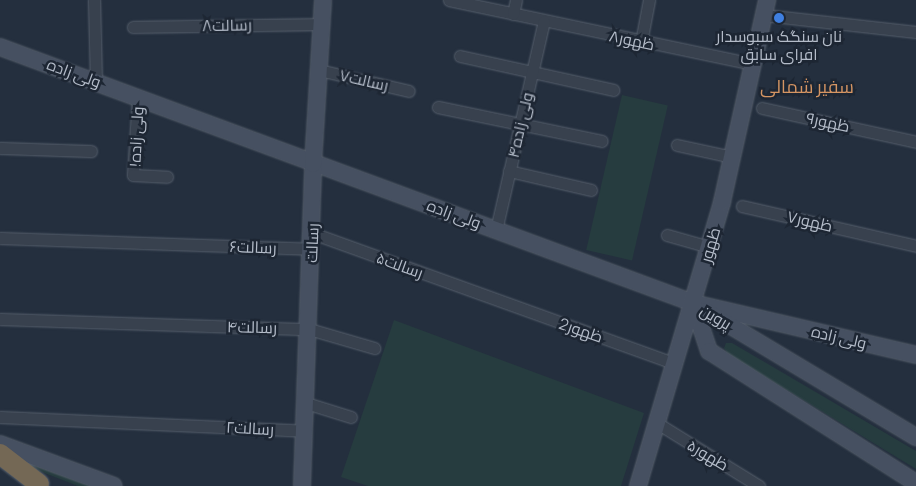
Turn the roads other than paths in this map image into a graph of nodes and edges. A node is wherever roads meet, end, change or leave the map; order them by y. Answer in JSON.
{"nodes":[{"id":1,"x":94,"y":0,"type":"edge"},
{"id":2,"x":323,"y":0,"type":"edge"},
{"id":3,"x":449,"y":0,"type":"edge"},
{"id":4,"x":516,"y":0,"type":"edge"},
{"id":5,"x":649,"y":0,"type":"edge"},
{"id":6,"x":765,"y":7,"type":"edge"},
{"id":7,"x":513,"y":14,"type":"junction"},
{"id":8,"x":544,"y":21,"type":"junction"},
{"id":9,"x":322,"y":24,"type":"junction"},
{"id":10,"x":133,"y":27,"type":"dead end"},
{"id":11,"x":916,"y":32,"type":"edge"},
{"id":12,"x":641,"y":42,"type":"junction"},
{"id":13,"x":0,"y":47,"type":"edge"},
{"id":14,"x":460,"y":56,"type":"dead end"},
{"id":15,"x":752,"y":64,"type":"junction"},
{"id":16,"x":319,"y":70,"type":"junction"},
{"id":17,"x":532,"y":71,"type":"junction"},
{"id":18,"x":96,"y":81,"type":"junction"},
{"id":19,"x":612,"y":90,"type":"dead end"},
{"id":20,"x":409,"y":91,"type":"dead end"},
{"id":21,"x":138,"y":97,"type":"junction"},
{"id":22,"x":438,"y":107,"type":"dead end"},
{"id":23,"x":762,"y":108,"type":"dead end"},
{"id":24,"x":520,"y":124,"type":"junction"},
{"id":25,"x":602,"y":141,"type":"dead end"},
{"id":26,"x":916,"y":142,"type":"edge"},
{"id":27,"x":677,"y":145,"type":"dead end"},
{"id":28,"x":0,"y":148,"type":"edge"},
{"id":29,"x":91,"y":151,"type":"dead end"},
{"id":30,"x":732,"y":157,"type":"junction"},
{"id":31,"x":313,"y":164,"type":"junction"},
{"id":32,"x":509,"y":171,"type":"junction"},
{"id":33,"x":167,"y":177,"type":"dead end"},
{"id":34,"x":591,"y":190,"type":"dead end"},
{"id":35,"x":742,"y":206,"type":"dead end"},
{"id":36,"x":496,"y":230,"type":"junction"},
{"id":37,"x":667,"y":235,"type":"dead end"},
{"id":38,"x":0,"y":238,"type":"edge"},
{"id":39,"x":312,"y":241,"type":"junction"},
{"id":40,"x":916,"y":246,"type":"edge"},
{"id":41,"x":709,"y":247,"type":"junction"},
{"id":42,"x":488,"y":297,"type":"joint"},
{"id":43,"x":693,"y":303,"type":"junction"},
{"id":44,"x":0,"y":319,"type":"edge"},
{"id":45,"x":724,"y":322,"type":"junction"},
{"id":46,"x":309,"y":328,"type":"junction"},
{"id":47,"x":374,"y":348,"type":"dead end"},
{"id":48,"x":710,"y":351,"type":"junction"},
{"id":49,"x":916,"y":356,"type":"edge"},
{"id":50,"x":674,"y":362,"type":"junction"},
{"id":51,"x":306,"y":403,"type":"junction"},
{"id":52,"x":350,"y":417,"type":"dead end"},
{"id":53,"x":0,"y":418,"type":"edge"},
{"id":54,"x":657,"y":423,"type":"junction"},
{"id":55,"x":305,"y":431,"type":"junction"},
{"id":56,"x":916,"y":437,"type":"edge"},
{"id":57,"x":0,"y":444,"type":"edge"},
{"id":58,"x":0,"y":454,"type":"edge"},
{"id":59,"x":0,"y":468,"type":"edge"},
{"id":60,"x":916,"y":484,"type":"edge"},
{"id":61,"x":42,"y":485,"type":"edge"},
{"id":62,"x":114,"y":486,"type":"edge"},
{"id":63,"x":302,"y":486,"type":"edge"},
{"id":64,"x":638,"y":486,"type":"edge"},
{"id":65,"x":759,"y":486,"type":"edge"}],
"edges":[{"from":1,"to":18,"type":"street"},
{"from":2,"to":9,"type":"street","name":"رسالت"},
{"from":3,"to":7,"type":"street","name":"ظهور۸"},
{"from":4,"to":7,"type":"street"},
{"from":5,"to":12,"type":"street"},
{"from":6,"to":11,"type":"street"},
{"from":6,"to":15,"type":"street","name":"ظهور"},
{"from":7,"to":8,"type":"street","name":"ظهور۸"},
{"from":8,"to":12,"type":"street","name":"ظهور۸"},
{"from":8,"to":17,"type":"street","name":"ولی زاده۴"},
{"from":9,"to":10,"type":"street","name":"رسالت۸"},
{"from":9,"to":16,"type":"street","name":"رسالت"},
{"from":12,"to":15,"type":"street","name":"ظهور۸"},
{"from":13,"to":18,"type":"street","name":"ولی زاده"},
{"from":14,"to":17,"type":"street"},
{"from":15,"to":30,"type":"street","name":"ظهور"},
{"from":16,"to":20,"type":"street","name":"رسالت۷"},
{"from":16,"to":31,"type":"street","name":"رسالت"},
{"from":17,"to":19,"type":"street"},
{"from":17,"to":24,"type":"street","name":"ولی زاده۴"},
{"from":18,"to":21,"type":"street","name":"ولی زاده"},
{"from":21,"to":31,"type":"street","name":"ولی زاده"},
{"from":21,"to":33,"type":"street","name":"ولی زاده۱"},
{"from":22,"to":24,"type":"street"},
{"from":23,"to":26,"type":"street","name":"ظهور۹"},
{"from":24,"to":25,"type":"street"},
{"from":24,"to":32,"type":"street","name":"ولی زاده۴"},
{"from":27,"to":30,"type":"street"},
{"from":28,"to":29,"type":"street"},
{"from":30,"to":41,"type":"street","name":"ظهور"},
{"from":31,"to":36,"type":"street","name":"ولی زاده"},
{"from":31,"to":39,"type":"street","name":"رسالت"},
{"from":32,"to":34,"type":"street"},
{"from":32,"to":36,"type":"street","name":"ولی زاده۴"},
{"from":35,"to":40,"type":"street","name":"ظهور۷"},
{"from":36,"to":43,"type":"street","name":"ولی زاده"},
{"from":37,"to":41,"type":"street"},
{"from":38,"to":39,"type":"street","name":"رسالت۶"},
{"from":39,"to":42,"type":"street","name":"رسالت۵"},
{"from":39,"to":46,"type":"street","name":"رسالت"},
{"from":41,"to":43,"type":"street","name":"ظهور"},
{"from":42,"to":50,"type":"street","name":"2ظهور"},
{"from":43,"to":45,"type":"street","name":"پروین"},
{"from":43,"to":48,"type":"street","name":"پروین"},
{"from":43,"to":49,"type":"street","name":"ولی زاده"},
{"from":43,"to":50,"type":"street","name":"ظهور"},
{"from":44,"to":46,"type":"street","name":"رسالت۴"},
{"from":45,"to":48,"type":"street"},
{"from":45,"to":56,"type":"street","name":"پروین"},
{"from":46,"to":47,"type":"street","name":"رسالت۴"},
{"from":46,"to":51,"type":"street","name":"رسالت"},
{"from":48,"to":60,"type":"street","name":"پروین"},
{"from":50,"to":54,"type":"street","name":"ظهور"},
{"from":51,"to":52,"type":"street"},
{"from":51,"to":55,"type":"street","name":"رسالت"},
{"from":53,"to":55,"type":"street","name":"رسالت۲"},
{"from":54,"to":64,"type":"street","name":"ظهور"},
{"from":54,"to":65,"type":"street","name":"ظهور۵"},
{"from":55,"to":63,"type":"street","name":"رسالت"},
{"from":57,"to":62,"type":"street"},
{"from":58,"to":61,"type":"highway"},
{"from":59,"to":61,"type":"highway"}]}
